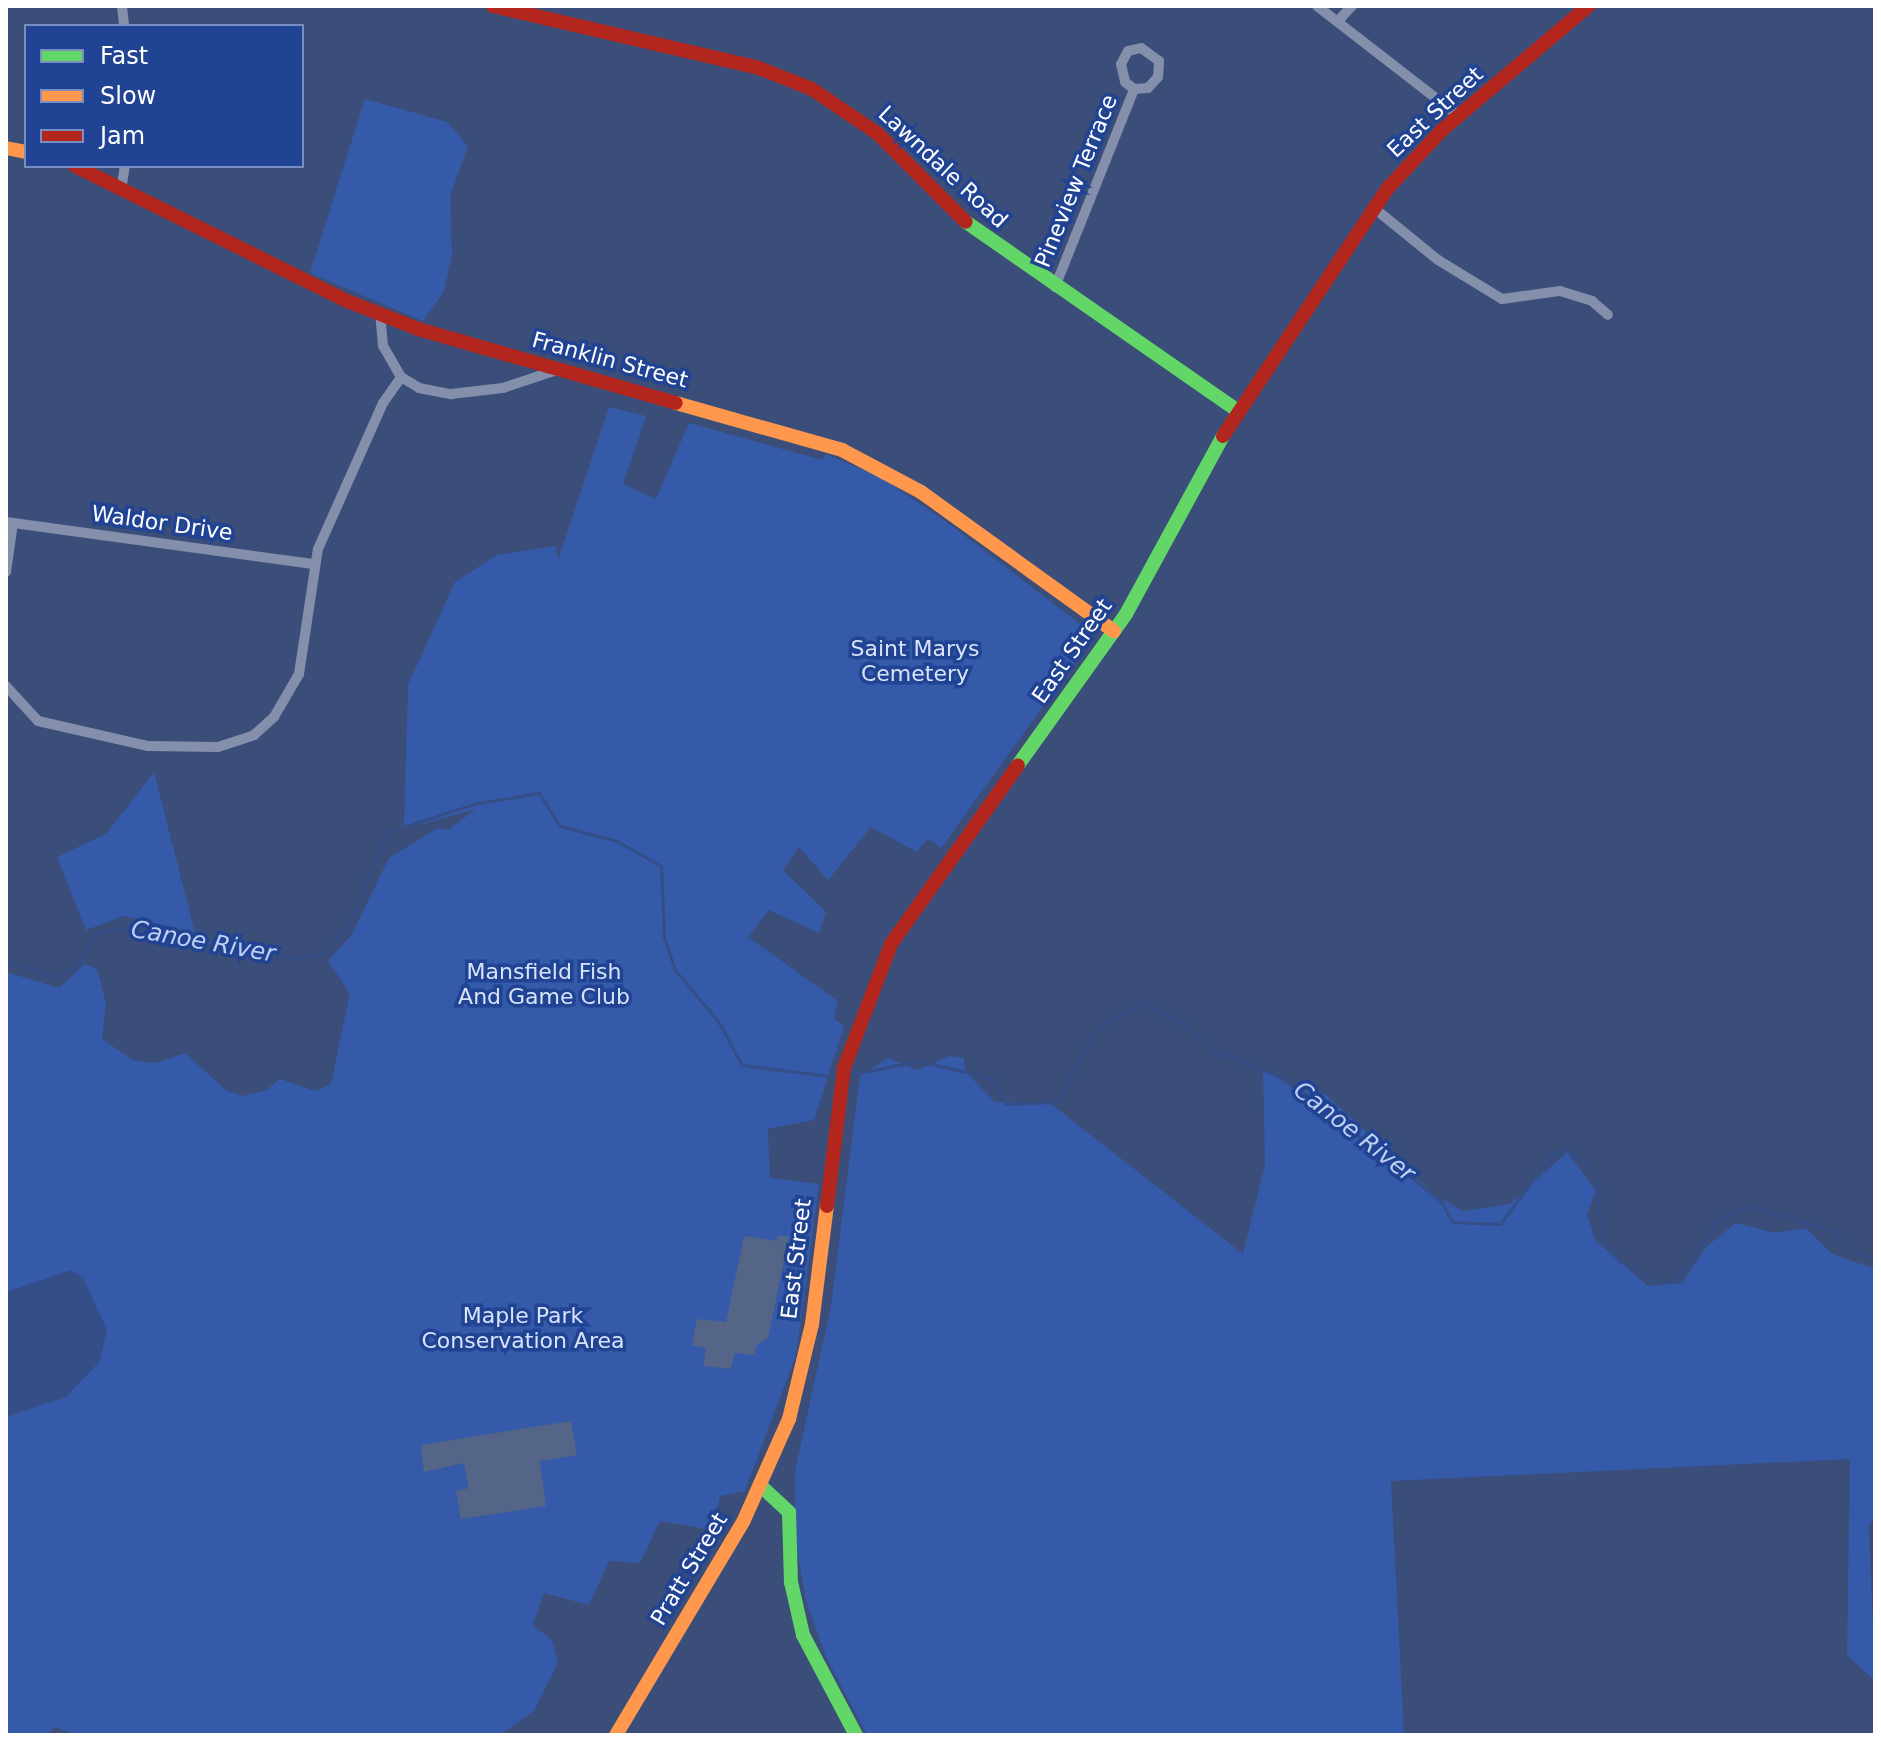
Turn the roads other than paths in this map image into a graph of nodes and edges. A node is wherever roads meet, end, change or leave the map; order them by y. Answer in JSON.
{"nodes":[{"id":1,"x":493,"y":6,"type":"edge"},
{"id":2,"x":1317,"y":6,"type":"edge"},
{"id":3,"x":1352,"y":6,"type":"edge"},
{"id":4,"x":1588,"y":6,"type":"edge"},
{"id":5,"x":1338,"y":21,"type":"junction"},
{"id":6,"x":1134,"y":89,"type":"junction"},
{"id":7,"x":1459,"y":116,"type":"junction"},
{"id":8,"x":80,"y":168,"type":"edge"},
{"id":9,"x":125,"y":168,"type":"edge"},
{"id":10,"x":122,"y":184,"type":"junction"},
{"id":11,"x":1374,"y":208,"type":"junction"},
{"id":12,"x":1055,"y":287,"type":"junction"},
{"id":13,"x":380,"y":314,"type":"junction"},
{"id":14,"x":1608,"y":315,"type":"dead end"},
{"id":15,"x":562,"y":369,"type":"junction"},
{"id":16,"x":401,"y":377,"type":"junction"},
{"id":17,"x":1237,"y":410,"type":"junction"},
{"id":18,"x":9,"y":523,"type":"edge"},
{"id":19,"x":313,"y":564,"type":"junction"},
{"id":20,"x":6,"y":572,"type":"edge"},
{"id":21,"x":1114,"y":631,"type":"junction"},
{"id":22,"x":6,"y":686,"type":"edge"},
{"id":23,"x":789,"y":1419,"type":"joint"},
{"id":24,"x":760,"y":1485,"type":"junction"},
{"id":25,"x":616,"y":1735,"type":"edge"},
{"id":26,"x":856,"y":1735,"type":"edge"}],
"edges":[{"from":1,"to":12,"type":"main road","name":"Lawndale Road"},
{"from":2,"to":5,"type":"street"},
{"from":3,"to":5,"type":"street"},
{"from":4,"to":7,"type":"main road","name":"East Street"},
{"from":5,"to":7,"type":"street"},
{"from":6,"to":6,"type":"street","name":"Pineview Terrace"},
{"from":6,"to":12,"type":"street","name":"Pineview Terrace"},
{"from":7,"to":11,"type":"main road","name":"East Street"},
{"from":8,"to":10,"type":"main road","name":"Franklin Street"},
{"from":9,"to":10,"type":"street"},
{"from":10,"to":13,"type":"main road","name":"Franklin Street"},
{"from":11,"to":14,"type":"street"},
{"from":11,"to":17,"type":"main road","name":"East Street"},
{"from":12,"to":17,"type":"main road","name":"Lawndale Road"},
{"from":13,"to":15,"type":"main road","name":"Franklin Street"},
{"from":13,"to":16,"type":"street"},
{"from":15,"to":16,"type":"street"},
{"from":15,"to":21,"type":"main road","name":"Franklin Street"},
{"from":16,"to":19,"type":"street"},
{"from":17,"to":21,"type":"main road","name":"East Street"},
{"from":18,"to":19,"type":"street","name":"Waldor Drive"},
{"from":18,"to":20,"type":"street"},
{"from":19,"to":22,"type":"street"},
{"from":21,"to":23,"type":"main road","name":"East Street"},
{"from":23,"to":24,"type":"main road","name":"Pratt Street"},
{"from":24,"to":25,"type":"main road","name":"Pratt Street"},
{"from":24,"to":26,"type":"main road"}]}
